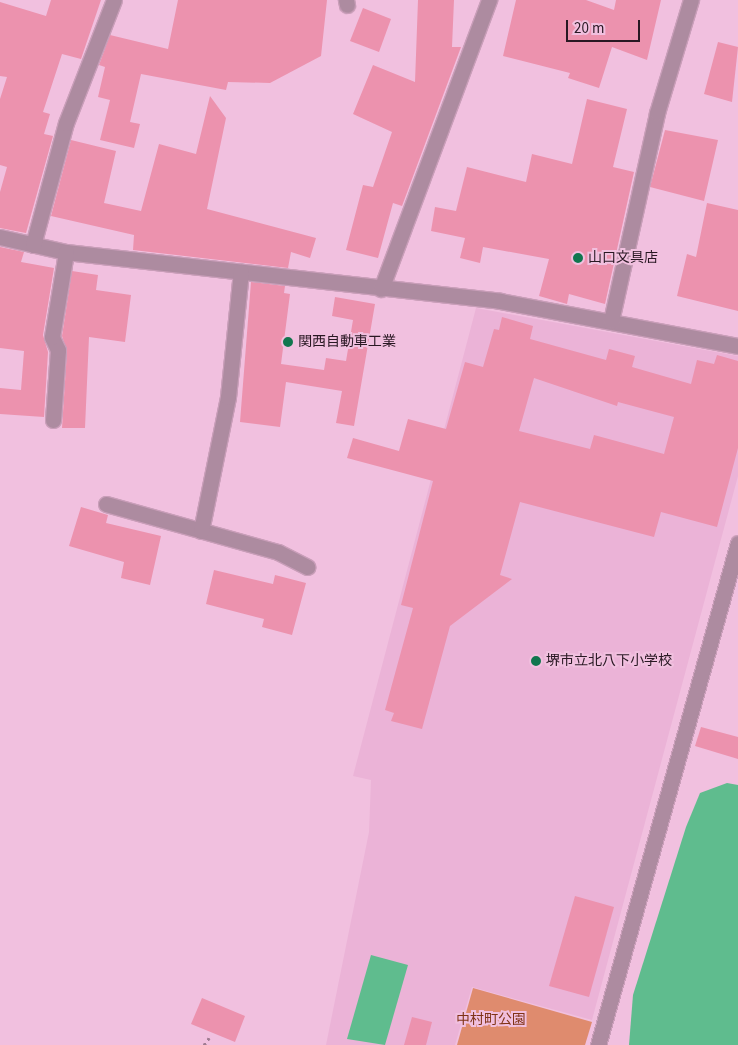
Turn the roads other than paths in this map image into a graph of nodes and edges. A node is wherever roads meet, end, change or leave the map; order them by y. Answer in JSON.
{"nodes":[{"id":1,"x":114,"y":0,"type":"edge"},
{"id":2,"x":489,"y":0,"type":"edge"},
{"id":3,"x":691,"y":0,"type":"edge"},
{"id":4,"x":0,"y":238,"type":"edge"},
{"id":5,"x":32,"y":245,"type":"junction"},
{"id":6,"x":66,"y":252,"type":"junction"},
{"id":7,"x":241,"y":272,"type":"junction"},
{"id":8,"x":381,"y":289,"type":"junction"},
{"id":9,"x":611,"y":321,"type":"junction"},
{"id":10,"x":738,"y":346,"type":"edge"},
{"id":11,"x":53,"y":420,"type":"dead end"},
{"id":12,"x":106,"y":504,"type":"dead end"},
{"id":13,"x":201,"y":531,"type":"junction"},
{"id":14,"x":738,"y":543,"type":"edge"},
{"id":15,"x":307,"y":568,"type":"dead end"},
{"id":16,"x":598,"y":1045,"type":"edge"}],
"edges":[{"from":1,"to":5,"type":"street"},
{"from":2,"to":8,"type":"street"},
{"from":3,"to":9,"type":"street"},
{"from":4,"to":5,"type":"street"},
{"from":5,"to":6,"type":"street"},
{"from":6,"to":7,"type":"street"},
{"from":6,"to":11,"type":"street"},
{"from":7,"to":8,"type":"street"},
{"from":7,"to":13,"type":"street"},
{"from":8,"to":9,"type":"street"},
{"from":9,"to":10,"type":"street"},
{"from":12,"to":13,"type":"street"},
{"from":13,"to":15,"type":"street"},
{"from":14,"to":16,"type":"street"}]}
